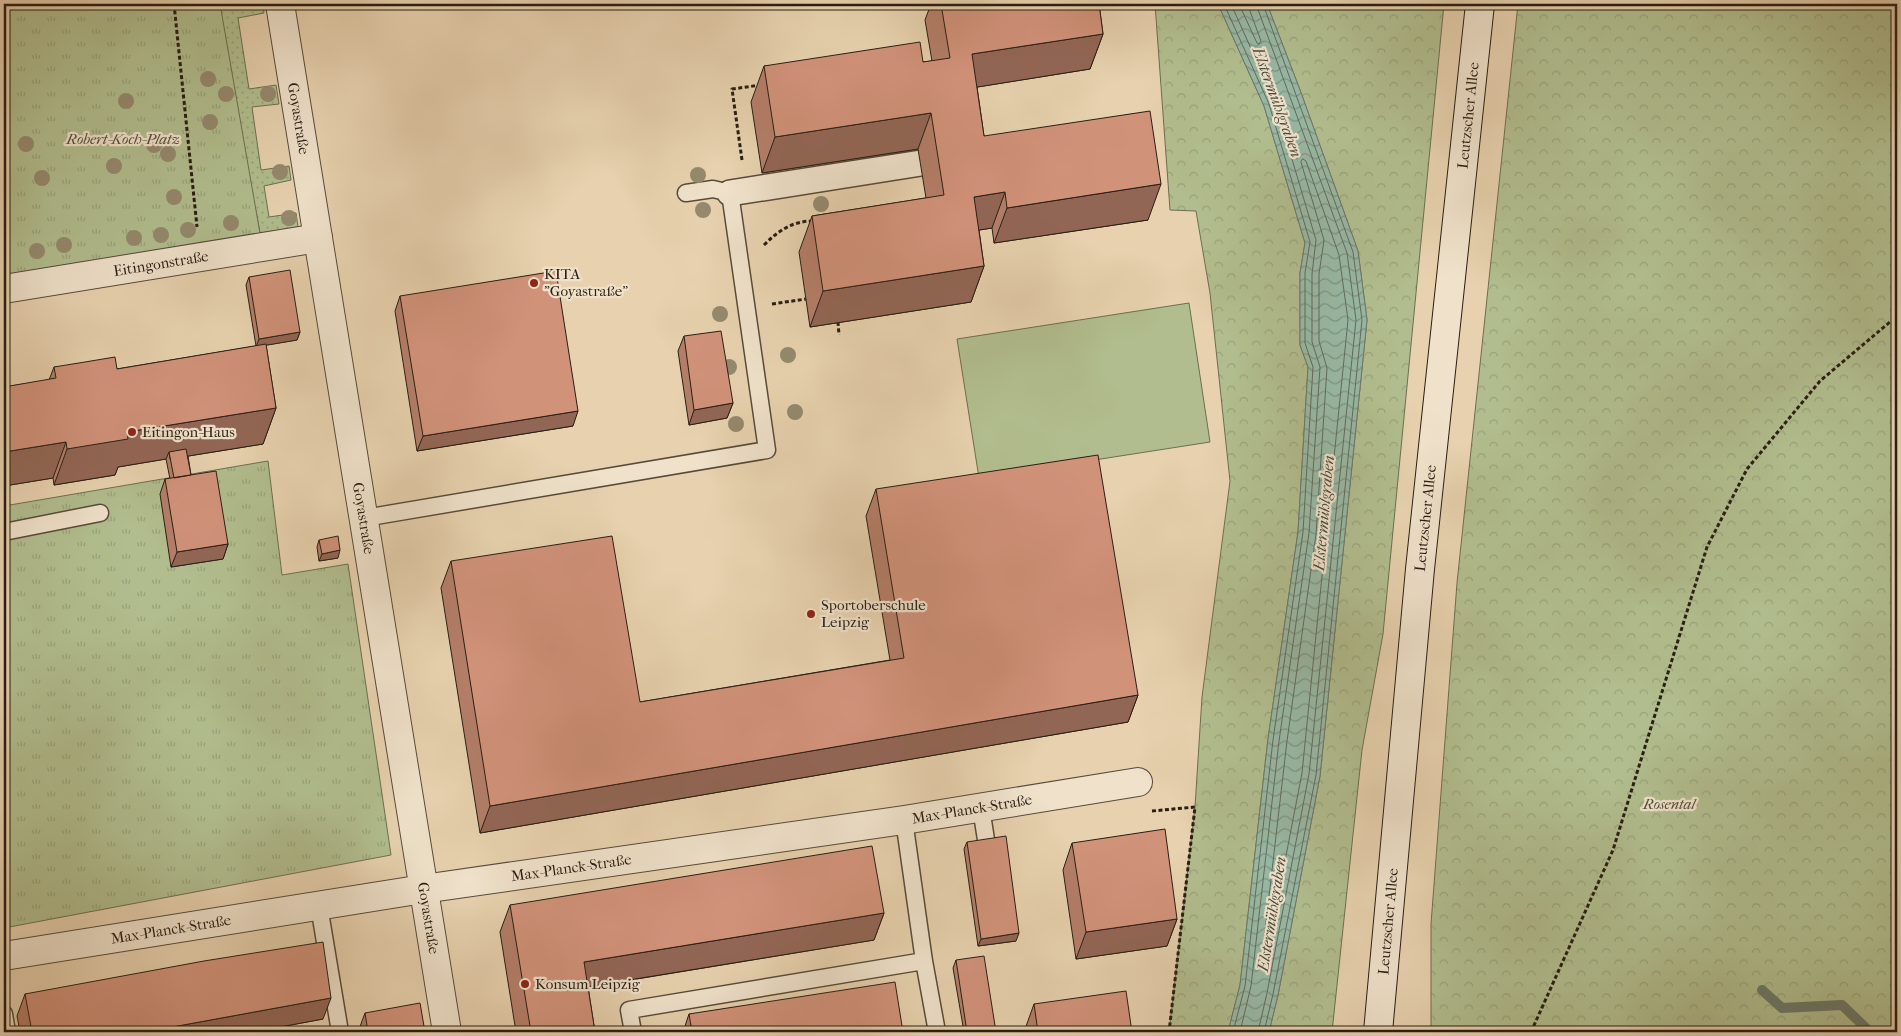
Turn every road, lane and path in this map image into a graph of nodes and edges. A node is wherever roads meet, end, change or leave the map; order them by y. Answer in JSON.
{"nodes":[{"id":1,"x":174,"y":4,"type":"edge"},
{"id":2,"x":280,"y":4,"type":"edge"},
{"id":3,"x":1480,"y":4,"type":"edge"},
{"id":4,"x":771,"y":84,"type":"edge"},
{"id":5,"x":920,"y":163,"type":"dead end"},
{"id":6,"x":738,"y":192,"type":"junction"},
{"id":7,"x":686,"y":193,"type":"dead end"},
{"id":8,"x":816,"y":221,"type":"edge"},
{"id":9,"x":318,"y":238,"type":"junction"},
{"id":10,"x":758,"y":250,"type":"dead end"},
{"id":11,"x":200,"y":257,"type":"junction"},
{"id":12,"x":4,"y":289,"type":"edge"},
{"id":13,"x":806,"y":299,"type":"dead end"},
{"id":14,"x":766,"y":304,"type":"dead end"},
{"id":15,"x":1897,"y":316,"type":"edge"},
{"id":16,"x":838,"y":322,"type":"edge"},
{"id":17,"x":839,"y":335,"type":"dead end"},
{"id":18,"x":100,"y":513,"type":"dead end"},
{"id":19,"x":364,"y":518,"type":"junction"},
{"id":20,"x":4,"y":532,"type":"edge"},
{"id":21,"x":1138,"y":782,"type":"joint"},
{"id":22,"x":981,"y":808,"type":"junction"},
{"id":23,"x":904,"y":820,"type":"junction"},
{"id":24,"x":987,"y":846,"type":"edge"},
{"id":25,"x":423,"y":889,"type":"junction"},
{"id":26,"x":319,"y":906,"type":"junction"},
{"id":27,"x":4,"y":956,"type":"edge"},
{"id":28,"x":924,"y":961,"type":"junction"},
{"id":29,"x":4,"y":1014,"type":"edge"},
{"id":30,"x":7,"y":1032,"type":"edge"},
{"id":31,"x":340,"y":1032,"type":"edge"},
{"id":32,"x":447,"y":1032,"type":"edge"},
{"id":33,"x":632,"y":1032,"type":"edge"},
{"id":34,"x":936,"y":1032,"type":"edge"},
{"id":35,"x":1169,"y":1032,"type":"edge"},
{"id":36,"x":1378,"y":1032,"type":"edge"},
{"id":37,"x":1531,"y":1032,"type":"edge"}],
"edges":[{"from":1,"to":11,"type":"path"},
{"from":2,"to":9,"type":"street","name":"Goyastraße"},
{"from":3,"to":36,"type":"street","name":"Leutzscher Allee"},
{"from":4,"to":6,"type":"path"},
{"from":5,"to":6,"type":"street"},
{"from":6,"to":7,"type":"lane"},
{"from":6,"to":19,"type":"lane"},
{"from":8,"to":10,"type":"path"},
{"from":9,"to":11,"type":"street","name":"Eitingonstraße"},
{"from":9,"to":19,"type":"street","name":"Goyastraße"},
{"from":11,"to":12,"type":"street","name":"Eitingonstraße"},
{"from":13,"to":14,"type":"path"},
{"from":15,"to":37,"type":"path"},
{"from":16,"to":17,"type":"path"},
{"from":18,"to":20,"type":"lane"},
{"from":19,"to":25,"type":"street","name":"Goyastraße"},
{"from":21,"to":22,"type":"street","name":"Max-Planck-Straße"},
{"from":21,"to":35,"type":"path"},
{"from":22,"to":23,"type":"street","name":"Max-Planck-Straße"},
{"from":22,"to":24,"type":"lane"},
{"from":23,"to":25,"type":"street","name":"Max-Planck-Straße"},
{"from":23,"to":28,"type":"lane"},
{"from":25,"to":26,"type":"street","name":"Max-Planck-Straße"},
{"from":25,"to":32,"type":"street","name":"Goyastraße"},
{"from":26,"to":27,"type":"street","name":"Max-Planck-Straße"},
{"from":26,"to":31,"type":"lane"},
{"from":28,"to":33,"type":"lane"},
{"from":28,"to":34,"type":"lane"},
{"from":29,"to":30,"type":"lane"}]}
